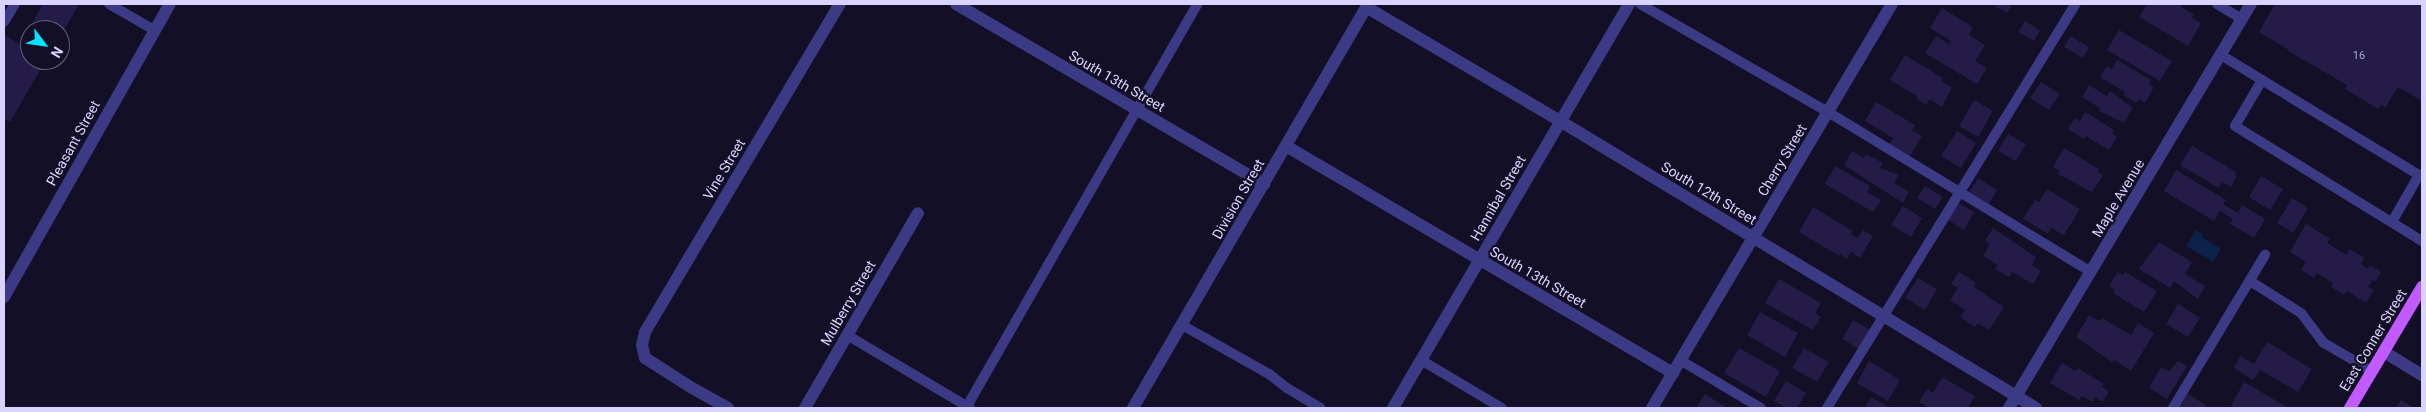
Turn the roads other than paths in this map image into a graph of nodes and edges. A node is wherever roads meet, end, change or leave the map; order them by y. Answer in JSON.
{"nodes":[{"id":1,"x":15,"y":4,"type":"edge"},
{"id":2,"x":109,"y":4,"type":"edge"},
{"id":3,"x":170,"y":4,"type":"edge"},
{"id":4,"x":840,"y":4,"type":"edge"},
{"id":5,"x":956,"y":4,"type":"edge"},
{"id":6,"x":1197,"y":4,"type":"edge"},
{"id":7,"x":1628,"y":4,"type":"edge"},
{"id":8,"x":1640,"y":4,"type":"edge"},
{"id":9,"x":1892,"y":4,"type":"edge"},
{"id":10,"x":2076,"y":4,"type":"edge"},
{"id":11,"x":2217,"y":4,"type":"edge"},
{"id":12,"x":2251,"y":4,"type":"edge"},
{"id":13,"x":1367,"y":5,"type":"edge"},
{"id":14,"x":2242,"y":19,"type":"junction"},
{"id":15,"x":4,"y":22,"type":"edge"},
{"id":16,"x":154,"y":30,"type":"junction"},
{"id":17,"x":2221,"y":55,"type":"junction"},
{"id":18,"x":2262,"y":80,"type":"junction"},
{"id":19,"x":1137,"y":110,"type":"junction"},
{"id":20,"x":1828,"y":112,"type":"junction"},
{"id":21,"x":1560,"y":121,"type":"junction"},
{"id":22,"x":1286,"y":146,"type":"junction"},
{"id":23,"x":1264,"y":184,"type":"junction"},
{"id":24,"x":1959,"y":193,"type":"junction"},
{"id":25,"x":918,"y":213,"type":"dead end"},
{"id":26,"x":2392,"y":222,"type":"junction"},
{"id":27,"x":1753,"y":237,"type":"junction"},
{"id":28,"x":2422,"y":240,"type":"edge"},
{"id":29,"x":2265,"y":256,"type":"dead end"},
{"id":30,"x":1479,"y":260,"type":"junction"},
{"id":31,"x":2091,"y":272,"type":"junction"},
{"id":32,"x":2250,"y":281,"type":"junction"},
{"id":33,"x":2422,"y":287,"type":"edge"},
{"id":34,"x":4,"y":297,"type":"edge"},
{"id":35,"x":1884,"y":317,"type":"junction"},
{"id":36,"x":1182,"y":325,"type":"junction"},
{"id":37,"x":847,"y":336,"type":"junction"},
{"id":38,"x":2384,"y":352,"type":"junction"},
{"id":39,"x":1421,"y":360,"type":"junction"},
{"id":40,"x":1680,"y":360,"type":"junction"},
{"id":41,"x":2372,"y":372,"type":"junction"},
{"id":42,"x":1673,"y":373,"type":"junction"},
{"id":43,"x":2422,"y":375,"type":"edge"},
{"id":44,"x":2016,"y":396,"type":"junction"},
{"id":45,"x":728,"y":408,"type":"edge"},
{"id":46,"x":805,"y":408,"type":"edge"},
{"id":47,"x":968,"y":408,"type":"edge"},
{"id":48,"x":1133,"y":408,"type":"edge"},
{"id":49,"x":1320,"y":408,"type":"edge"},
{"id":50,"x":1393,"y":408,"type":"edge"},
{"id":51,"x":1502,"y":408,"type":"edge"},
{"id":52,"x":1652,"y":408,"type":"edge"},
{"id":53,"x":1761,"y":408,"type":"edge"},
{"id":54,"x":1827,"y":408,"type":"edge"},
{"id":55,"x":2009,"y":408,"type":"edge"},
{"id":56,"x":2036,"y":408,"type":"edge"},
{"id":57,"x":2173,"y":408,"type":"edge"},
{"id":58,"x":2350,"y":408,"type":"edge"}],
"edges":[{"from":1,"to":15,"type":"lane"},
{"from":2,"to":16,"type":"lane"},
{"from":3,"to":16,"type":"street","name":"Pleasant Street"},
{"from":4,"to":45,"type":"street","name":"Vine Street"},
{"from":5,"to":19,"type":"street","name":"South 13th Street"},
{"from":6,"to":19,"type":"lane"},
{"from":7,"to":21,"type":"street","name":"Hannibal Street"},
{"from":8,"to":20,"type":"lane"},
{"from":9,"to":20,"type":"street","name":"Cherry Street"},
{"from":10,"to":24,"type":"lane"},
{"from":11,"to":14,"type":"lane"},
{"from":12,"to":14,"type":"street","name":"Maple Avenue"},
{"from":13,"to":21,"type":"street","name":"South 12th Street"},
{"from":13,"to":22,"type":"street","name":"Division Street"},
{"from":14,"to":17,"type":"street","name":"Maple Avenue"},
{"from":16,"to":34,"type":"street","name":"Pleasant Street"},
{"from":17,"to":18,"type":"lane"},
{"from":17,"to":31,"type":"street","name":"Maple Avenue"},
{"from":18,"to":26,"type":"lane"},
{"from":18,"to":26,"type":"lane"},
{"from":19,"to":23,"type":"street","name":"South 13th Street"},
{"from":19,"to":47,"type":"lane"},
{"from":20,"to":24,"type":"lane"},
{"from":20,"to":27,"type":"street","name":"Cherry Street"},
{"from":21,"to":27,"type":"street","name":"South 12th Street"},
{"from":21,"to":30,"type":"street","name":"Hannibal Street"},
{"from":22,"to":23,"type":"street","name":"Division Street"},
{"from":22,"to":30,"type":"street","name":"South 13th Street"},
{"from":23,"to":36,"type":"street","name":"Division Street"},
{"from":24,"to":31,"type":"lane"},
{"from":24,"to":35,"type":"lane"},
{"from":25,"to":37,"type":"street","name":"Mulberry Street"},
{"from":26,"to":28,"type":"lane"},
{"from":27,"to":35,"type":"street","name":"South 12th Street"},
{"from":27,"to":40,"type":"street","name":"Cherry Street"},
{"from":29,"to":32,"type":"lane"},
{"from":30,"to":39,"type":"street","name":"Hannibal Street"},
{"from":30,"to":42,"type":"street","name":"South 13th Street"},
{"from":31,"to":44,"type":"street","name":"Maple Avenue"},
{"from":32,"to":41,"type":"lane"},
{"from":32,"to":57,"type":"lane"},
{"from":33,"to":38,"type":"main road","name":"East Conner Street"},
{"from":35,"to":44,"type":"street","name":"South 12th Street"},
{"from":35,"to":54,"type":"lane"},
{"from":36,"to":48,"type":"street","name":"Division Street"},
{"from":36,"to":49,"type":"lane"},
{"from":37,"to":46,"type":"street","name":"Mulberry Street"},
{"from":37,"to":47,"type":"lane"},
{"from":38,"to":41,"type":"main road","name":"East Conner Street"},
{"from":38,"to":43,"type":"street"},
{"from":39,"to":50,"type":"street","name":"Hannibal Street"},
{"from":39,"to":51,"type":"lane"},
{"from":40,"to":42,"type":"street","name":"Cherry Street"},
{"from":40,"to":53,"type":"lane"},
{"from":41,"to":58,"type":"main road","name":"East Conner Street"},
{"from":42,"to":52,"type":"street","name":"Cherry Street"},
{"from":44,"to":55,"type":"street","name":"Maple Avenue"},
{"from":44,"to":56,"type":"street","name":"South 12th Street"}]}
